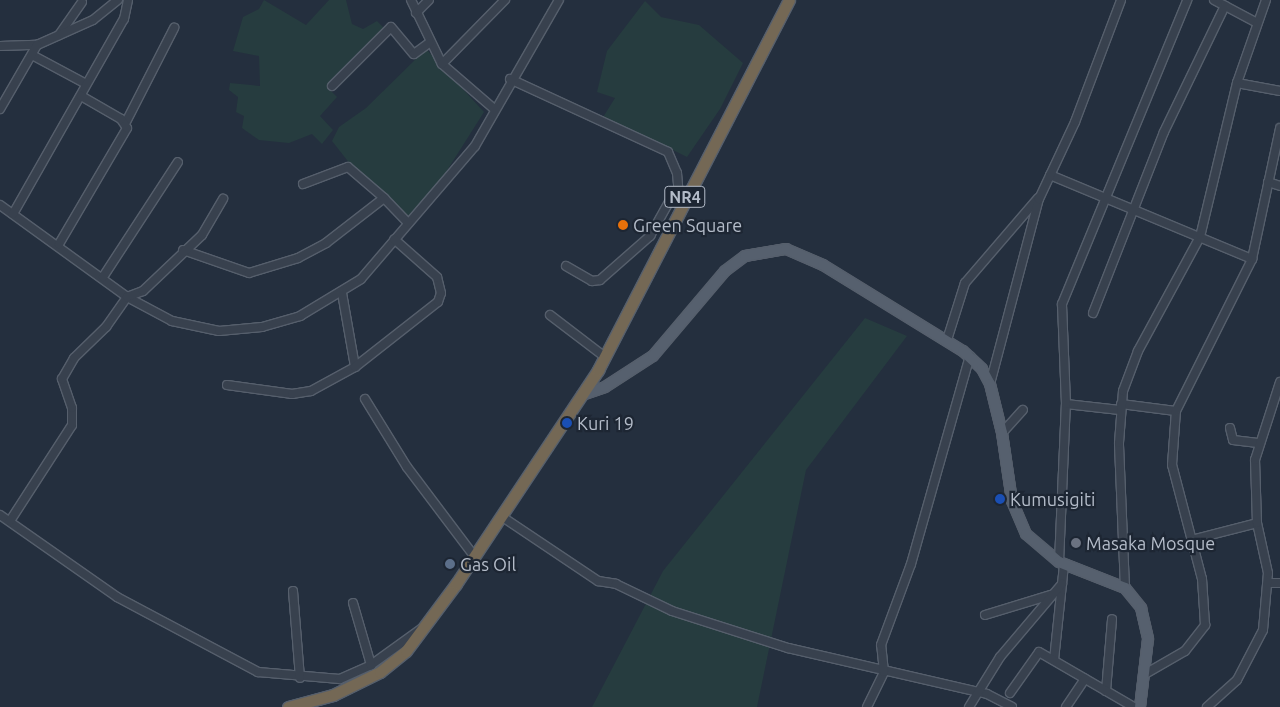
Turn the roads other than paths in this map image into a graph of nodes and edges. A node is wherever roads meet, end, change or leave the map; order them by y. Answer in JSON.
{"nodes":[{"id":1,"x":118,"y":0,"type":"edge"},
{"id":2,"x":128,"y":0,"type":"edge"},
{"id":3,"x":411,"y":0,"type":"edge"},
{"id":4,"x":429,"y":0,"type":"edge"},
{"id":5,"x":505,"y":0,"type":"edge"},
{"id":6,"x":559,"y":0,"type":"edge"},
{"id":7,"x":789,"y":0,"type":"edge"},
{"id":8,"x":1121,"y":0,"type":"edge"},
{"id":9,"x":1188,"y":0,"type":"edge"},
{"id":10,"x":1214,"y":0,"type":"edge"},
{"id":11,"x":1266,"y":0,"type":"edge"},
{"id":12,"x":80,"y":1,"type":"edge"},
{"id":13,"x":1225,"y":6,"type":"junction"},
{"id":14,"x":416,"y":13,"type":"junction"},
{"id":15,"x":1257,"y":23,"type":"junction"},
{"id":16,"x":174,"y":28,"type":"dead end"},
{"id":17,"x":59,"y":36,"type":"junction"},
{"id":18,"x":429,"y":43,"type":"junction"},
{"id":19,"x":38,"y":45,"type":"junction"},
{"id":20,"x":0,"y":46,"type":"edge"},
{"id":21,"x":32,"y":55,"type":"junction"},
{"id":22,"x":442,"y":64,"type":"junction"},
{"id":23,"x":510,"y":79,"type":"junction"},
{"id":24,"x":1237,"y":82,"type":"junction"},
{"id":25,"x":86,"y":84,"type":"junction"},
{"id":26,"x":332,"y":86,"type":"dead end"},
{"id":27,"x":1280,"y":90,"type":"edge"},
{"id":28,"x":81,"y":96,"type":"junction"},
{"id":29,"x":493,"y":108,"type":"junction"},
{"id":30,"x":0,"y":109,"type":"edge"},
{"id":31,"x":126,"y":122,"type":"junction"},
{"id":32,"x":1280,"y":128,"type":"edge"},
{"id":33,"x":178,"y":162,"type":"dead end"},
{"id":34,"x":1050,"y":176,"type":"junction"},
{"id":35,"x":1268,"y":182,"type":"junction"},
{"id":36,"x":303,"y":184,"type":"dead end"},
{"id":37,"x":1280,"y":186,"type":"edge"},
{"id":38,"x":675,"y":191,"type":"junction"},
{"id":39,"x":1041,"y":195,"type":"junction"},
{"id":40,"x":384,"y":198,"type":"junction"},
{"id":41,"x":223,"y":199,"type":"dead end"},
{"id":42,"x":1104,"y":201,"type":"junction"},
{"id":43,"x":0,"y":204,"type":"edge"},
{"id":44,"x":680,"y":207,"type":"junction"},
{"id":45,"x":1134,"y":212,"type":"junction"},
{"id":46,"x":13,"y":214,"type":"junction"},
{"id":47,"x":408,"y":223,"type":"junction"},
{"id":48,"x":1200,"y":237,"type":"junction"},
{"id":49,"x":394,"y":239,"type":"junction"},
{"id":50,"x":59,"y":244,"type":"junction"},
{"id":51,"x":183,"y":250,"type":"junction"},
{"id":52,"x":1252,"y":259,"type":"junction"},
{"id":53,"x":566,"y":266,"type":"dead end"},
{"id":54,"x":103,"y":277,"type":"junction"},
{"id":55,"x":342,"y":293,"type":"junction"},
{"id":56,"x":127,"y":297,"type":"junction"},
{"id":57,"x":1093,"y":313,"type":"dead end"},
{"id":58,"x":550,"y":315,"type":"dead end"},
{"id":59,"x":947,"y":340,"type":"junction"},
{"id":60,"x":970,"y":356,"type":"junction"},
{"id":61,"x":605,"y":357,"type":"junction"},
{"id":62,"x":355,"y":367,"type":"junction"},
{"id":63,"x":1280,"y":382,"type":"edge"},
{"id":64,"x":990,"y":384,"type":"junction"},
{"id":65,"x":227,"y":385,"type":"dead end"},
{"id":66,"x":582,"y":395,"type":"junction"},
{"id":67,"x":366,"y":398,"type":"dead end"},
{"id":68,"x":1066,"y":404,"type":"junction"},
{"id":69,"x":1120,"y":407,"type":"junction"},
{"id":70,"x":1023,"y":410,"type":"dead end"},
{"id":71,"x":1176,"y":411,"type":"junction"},
{"id":72,"x":1230,"y":428,"type":"dead end"},
{"id":73,"x":1002,"y":433,"type":"junction"},
{"id":74,"x":1258,"y":443,"type":"junction"},
{"id":75,"x":0,"y":515,"type":"edge"},
{"id":76,"x":501,"y":516,"type":"junction"},
{"id":77,"x":10,"y":522,"type":"junction"},
{"id":78,"x":1257,"y":523,"type":"junction"},
{"id":79,"x":1191,"y":540,"type":"junction"},
{"id":80,"x":474,"y":556,"type":"junction"},
{"id":81,"x":1062,"y":564,"type":"junction"},
{"id":82,"x":1268,"y":583,"type":"junction"},
{"id":83,"x":1280,"y":583,"type":"edge"},
{"id":84,"x":1062,"y":584,"type":"junction"},
{"id":85,"x":1125,"y":588,"type":"junction"},
{"id":86,"x":293,"y":592,"type":"dead end"},
{"id":87,"x":1051,"y":595,"type":"junction"},
{"id":88,"x":353,"y":603,"type":"dead end"},
{"id":89,"x":985,"y":614,"type":"dead end"},
{"id":90,"x":1112,"y":619,"type":"dead end"},
{"id":91,"x":425,"y":627,"type":"junction"},
{"id":92,"x":1054,"y":660,"type":"junction"},
{"id":93,"x":371,"y":665,"type":"junction"},
{"id":94,"x":884,"y":672,"type":"junction"},
{"id":95,"x":1145,"y":674,"type":"junction"},
{"id":96,"x":300,"y":678,"type":"junction"},
{"id":97,"x":1085,"y":679,"type":"junction"},
{"id":98,"x":1106,"y":691,"type":"junction"},
{"id":99,"x":978,"y":692,"type":"junction"},
{"id":100,"x":1010,"y":693,"type":"dead end"},
{"id":101,"x":288,"y":707,"type":"edge"},
{"id":102,"x":867,"y":707,"type":"edge"},
{"id":103,"x":969,"y":707,"type":"edge"},
{"id":104,"x":1012,"y":707,"type":"edge"},
{"id":105,"x":1066,"y":707,"type":"edge"},
{"id":106,"x":1134,"y":707,"type":"edge"},
{"id":107,"x":1140,"y":707,"type":"edge"},
{"id":108,"x":1207,"y":707,"type":"edge"}],
"edges":[{"from":1,"to":17,"type":"street"},
{"from":2,"to":25,"type":"street"},
{"from":3,"to":14,"type":"street"},
{"from":4,"to":14,"type":"street"},
{"from":5,"to":22,"type":"street"},
{"from":6,"to":23,"type":"street"},
{"from":7,"to":44,"type":"highway","number":"NR4"},
{"from":8,"to":34,"type":"street"},
{"from":9,"to":42,"type":"street"},
{"from":10,"to":13,"type":"street"},
{"from":11,"to":15,"type":"street"},
{"from":12,"to":17,"type":"street"},
{"from":13,"to":15,"type":"street"},
{"from":13,"to":45,"type":"street"},
{"from":14,"to":18,"type":"street"},
{"from":15,"to":24,"type":"street"},
{"from":16,"to":31,"type":"street"},
{"from":17,"to":19,"type":"street"},
{"from":18,"to":22,"type":"street"},
{"from":18,"to":26,"type":"street"},
{"from":19,"to":20,"type":"street"},
{"from":19,"to":21,"type":"street"},
{"from":21,"to":25,"type":"street"},
{"from":21,"to":30,"type":"street"},
{"from":22,"to":29,"type":"street"},
{"from":23,"to":29,"type":"street"},
{"from":23,"to":38,"type":"street"},
{"from":24,"to":27,"type":"street"},
{"from":24,"to":48,"type":"street"},
{"from":25,"to":28,"type":"street"},
{"from":28,"to":31,"type":"street"},
{"from":28,"to":46,"type":"street"},
{"from":29,"to":47,"type":"street"},
{"from":31,"to":50,"type":"street"},
{"from":32,"to":35,"type":"street"},
{"from":33,"to":54,"type":"street"},
{"from":34,"to":39,"type":"street"},
{"from":34,"to":42,"type":"street"},
{"from":35,"to":37,"type":"street"},
{"from":35,"to":52,"type":"street"},
{"from":36,"to":40,"type":"street"},
{"from":38,"to":44,"type":"street"},
{"from":38,"to":53,"type":"street"},
{"from":39,"to":59,"type":"street"},
{"from":39,"to":64,"type":"street"},
{"from":40,"to":47,"type":"street"},
{"from":40,"to":51,"type":"street"},
{"from":41,"to":51,"type":"street"},
{"from":42,"to":45,"type":"street"},
{"from":42,"to":68,"type":"street"},
{"from":43,"to":46,"type":"street"},
{"from":44,"to":61,"type":"highway","number":"NR4"},
{"from":45,"to":48,"type":"street"},
{"from":45,"to":57,"type":"street"},
{"from":46,"to":50,"type":"street"},
{"from":47,"to":49,"type":"street"},
{"from":48,"to":52,"type":"street"},
{"from":48,"to":69,"type":"street"},
{"from":49,"to":55,"type":"street"},
{"from":49,"to":62,"type":"street"},
{"from":50,"to":54,"type":"street"},
{"from":51,"to":56,"type":"street"},
{"from":52,"to":71,"type":"street"},
{"from":54,"to":56,"type":"street"},
{"from":55,"to":56,"type":"street"},
{"from":55,"to":62,"type":"street"},
{"from":56,"to":77,"type":"street"},
{"from":58,"to":61,"type":"street"},
{"from":59,"to":60,"type":"main road"},
{"from":59,"to":66,"type":"main road"},
{"from":60,"to":64,"type":"main road"},
{"from":60,"to":94,"type":"street"},
{"from":61,"to":66,"type":"highway","number":"NR4"},
{"from":62,"to":65,"type":"street"},
{"from":63,"to":74,"type":"street"},
{"from":64,"to":73,"type":"main road"},
{"from":66,"to":76,"type":"highway","number":"NR4"},
{"from":67,"to":80,"type":"street"},
{"from":68,"to":69,"type":"street"},
{"from":68,"to":81,"type":"street"},
{"from":69,"to":71,"type":"street"},
{"from":69,"to":85,"type":"street"},
{"from":70,"to":73,"type":"street"},
{"from":71,"to":79,"type":"street"},
{"from":72,"to":74,"type":"street"},
{"from":73,"to":81,"type":"main road"},
{"from":74,"to":78,"type":"street"},
{"from":75,"to":77,"type":"street"},
{"from":76,"to":80,"type":"highway","number":"NR4"},
{"from":76,"to":94,"type":"street"},
{"from":77,"to":96,"type":"street"},
{"from":78,"to":79,"type":"street"},
{"from":78,"to":82,"type":"street"},
{"from":79,"to":95,"type":"street"},
{"from":80,"to":91,"type":"highway","number":"NR4"},
{"from":81,"to":84,"type":"street"},
{"from":81,"to":85,"type":"main road"},
{"from":82,"to":83,"type":"street"},
{"from":82,"to":108,"type":"street"},
{"from":84,"to":87,"type":"street"},
{"from":84,"to":92,"type":"street"},
{"from":85,"to":95,"type":"main road"},
{"from":86,"to":96,"type":"street"},
{"from":87,"to":89,"type":"street"},
{"from":87,"to":99,"type":"street"},
{"from":88,"to":93,"type":"street"},
{"from":90,"to":98,"type":"street"},
{"from":91,"to":93,"type":"street"},
{"from":91,"to":101,"type":"highway","number":"NR4"},
{"from":92,"to":97,"type":"street"},
{"from":92,"to":100,"type":"street"},
{"from":93,"to":96,"type":"street"},
{"from":94,"to":99,"type":"street"},
{"from":94,"to":102,"type":"street"},
{"from":95,"to":107,"type":"main road"},
{"from":97,"to":98,"type":"street"},
{"from":97,"to":105,"type":"street"},
{"from":98,"to":106,"type":"street"},
{"from":99,"to":103,"type":"street"},
{"from":99,"to":104,"type":"street"}]}
